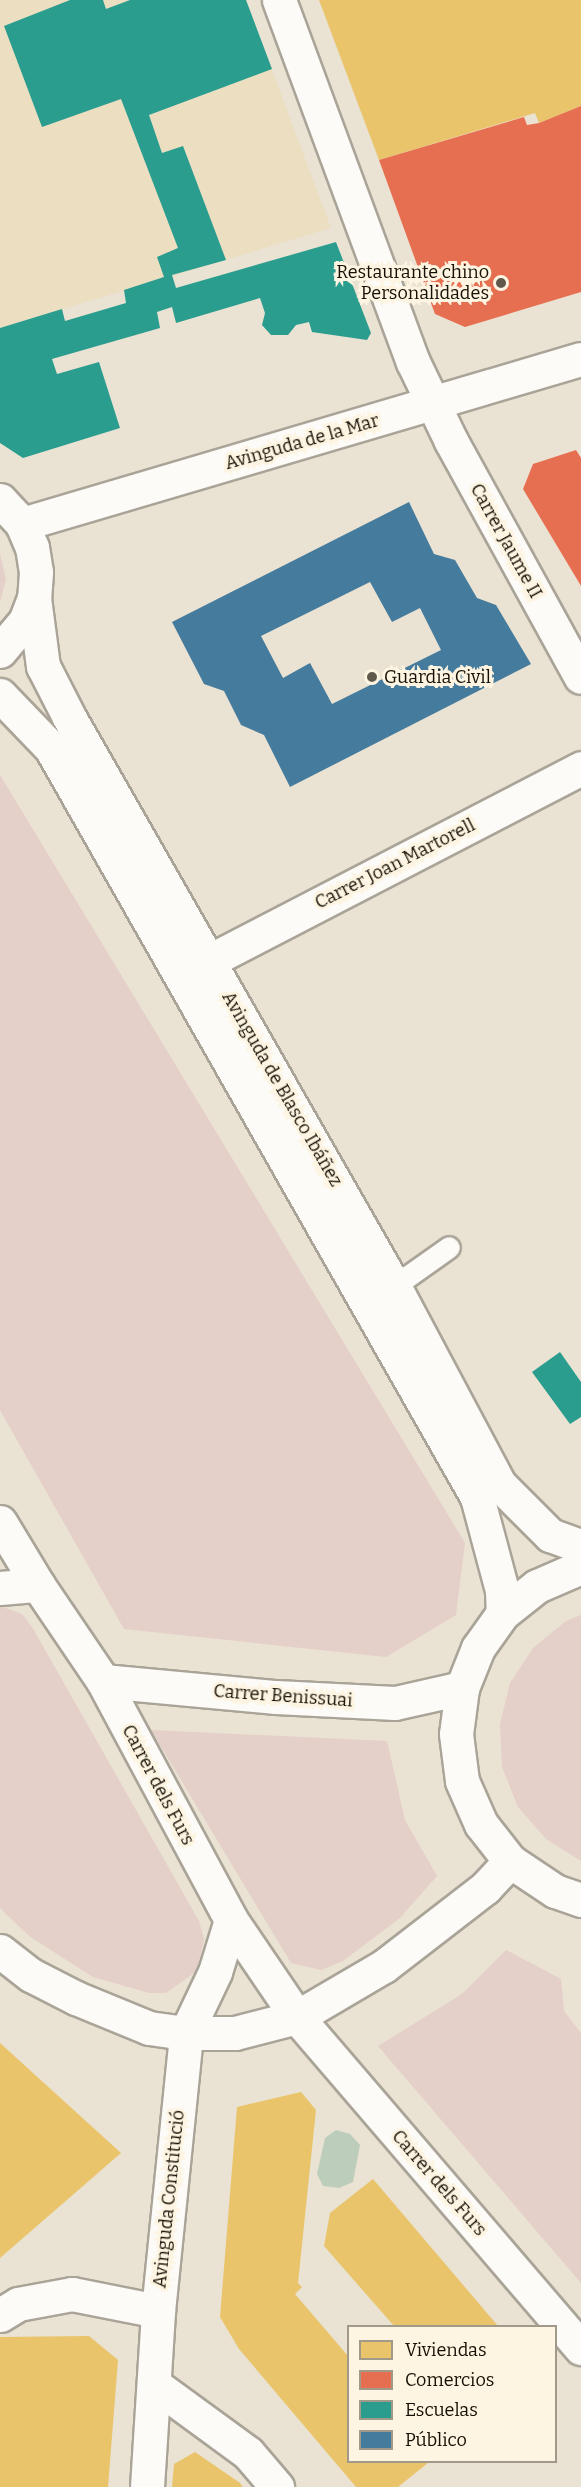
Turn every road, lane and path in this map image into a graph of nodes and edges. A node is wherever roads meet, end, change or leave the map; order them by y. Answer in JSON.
{"nodes":[{"id":1,"x":279,"y":0,"type":"edge"},
{"id":2,"x":581,"y":358,"type":"edge"},
{"id":3,"x":433,"y":404,"type":"junction"},
{"id":4,"x":0,"y":500,"type":"edge"},
{"id":5,"x":22,"y":524,"type":"junction"},
{"id":6,"x":34,"y":598,"type":"junction"},
{"id":7,"x":0,"y":651,"type":"edge"},
{"id":8,"x":581,"y":677,"type":"edge"},
{"id":9,"x":0,"y":695,"type":"edge"},
{"id":10,"x":581,"y":768,"type":"edge"},
{"id":11,"x":209,"y":961,"type":"junction"},
{"id":12,"x":449,"y":1247,"type":"dead end"},
{"id":13,"x":394,"y":1286,"type":"junction"},
{"id":14,"x":0,"y":1522,"type":"edge"},
{"id":15,"x":581,"y":1546,"type":"edge"},
{"id":16,"x":581,"y":1567,"type":"edge"},
{"id":17,"x":38,"y":1586,"type":"junction"},
{"id":18,"x":0,"y":1588,"type":"edge"},
{"id":19,"x":503,"y":1613,"type":"junction"},
{"id":20,"x":103,"y":1681,"type":"junction"},
{"id":21,"x":462,"y":1688,"type":"junction"},
{"id":22,"x":510,"y":1861,"type":"junction"},
{"id":23,"x":581,"y":1900,"type":"edge"},
{"id":24,"x":231,"y":1920,"type":"junction"},
{"id":25,"x":0,"y":1951,"type":"edge"},
{"id":26,"x":297,"y":2018,"type":"junction"},
{"id":27,"x":186,"y":2033,"type":"junction"},
{"id":28,"x":158,"y":2311,"type":"junction"},
{"id":29,"x":0,"y":2315,"type":"edge"},
{"id":30,"x":581,"y":2348,"type":"edge"},
{"id":31,"x":155,"y":2385,"type":"junction"},
{"id":32,"x":147,"y":2487,"type":"edge"},
{"id":33,"x":278,"y":2487,"type":"edge"}],
"edges":[{"from":1,"to":3,"type":"street","name":"Carrer Jaume II"},
{"from":2,"to":3,"type":"street","name":"Avinguda de la Mar"},
{"from":3,"to":5,"type":"street","name":"Avinguda de la Mar"},
{"from":3,"to":8,"type":"street","name":"Carrer Jaume II"},
{"from":4,"to":5,"type":"street"},
{"from":5,"to":6,"type":"street","name":"Avinguda de Blasco Ibáñez"},
{"from":6,"to":7,"type":"street"},
{"from":6,"to":11,"type":"street","name":"Avinguda de Blasco Ibáñez"},
{"from":9,"to":19,"type":"street","name":"Avinguda de Blasco Ibáñez"},
{"from":10,"to":11,"type":"street","name":"Carrer Joan Martorell"},
{"from":11,"to":13,"type":"street","name":"Avinguda de Blasco Ibáñez"},
{"from":12,"to":13,"type":"lane"},
{"from":13,"to":15,"type":"street","name":"Avinguda de Blasco Ibáñez"},
{"from":14,"to":17,"type":"street","name":"Carrer dels Furs"},
{"from":16,"to":19,"type":"street"},
{"from":17,"to":18,"type":"street"},
{"from":17,"to":20,"type":"street","name":"Carrer dels Furs"},
{"from":19,"to":21,"type":"street"},
{"from":20,"to":21,"type":"street","name":"Carrer Benissuai"},
{"from":20,"to":24,"type":"street","name":"Carrer dels Furs"},
{"from":21,"to":22,"type":"street"},
{"from":22,"to":23,"type":"street"},
{"from":22,"to":26,"type":"street"},
{"from":24,"to":26,"type":"street","name":"Carrer dels Furs"},
{"from":24,"to":27,"type":"street","name":"Avinguda Constitució"},
{"from":25,"to":27,"type":"street"},
{"from":26,"to":27,"type":"street"},
{"from":26,"to":30,"type":"street","name":"Carrer dels Furs"},
{"from":27,"to":28,"type":"street","name":"Avinguda Constitució"},
{"from":28,"to":29,"type":"street"},
{"from":28,"to":31,"type":"street","name":"Avinguda Constitució"},
{"from":31,"to":32,"type":"street","name":"Avinguda Constitució"},
{"from":31,"to":33,"type":"street"}]}
